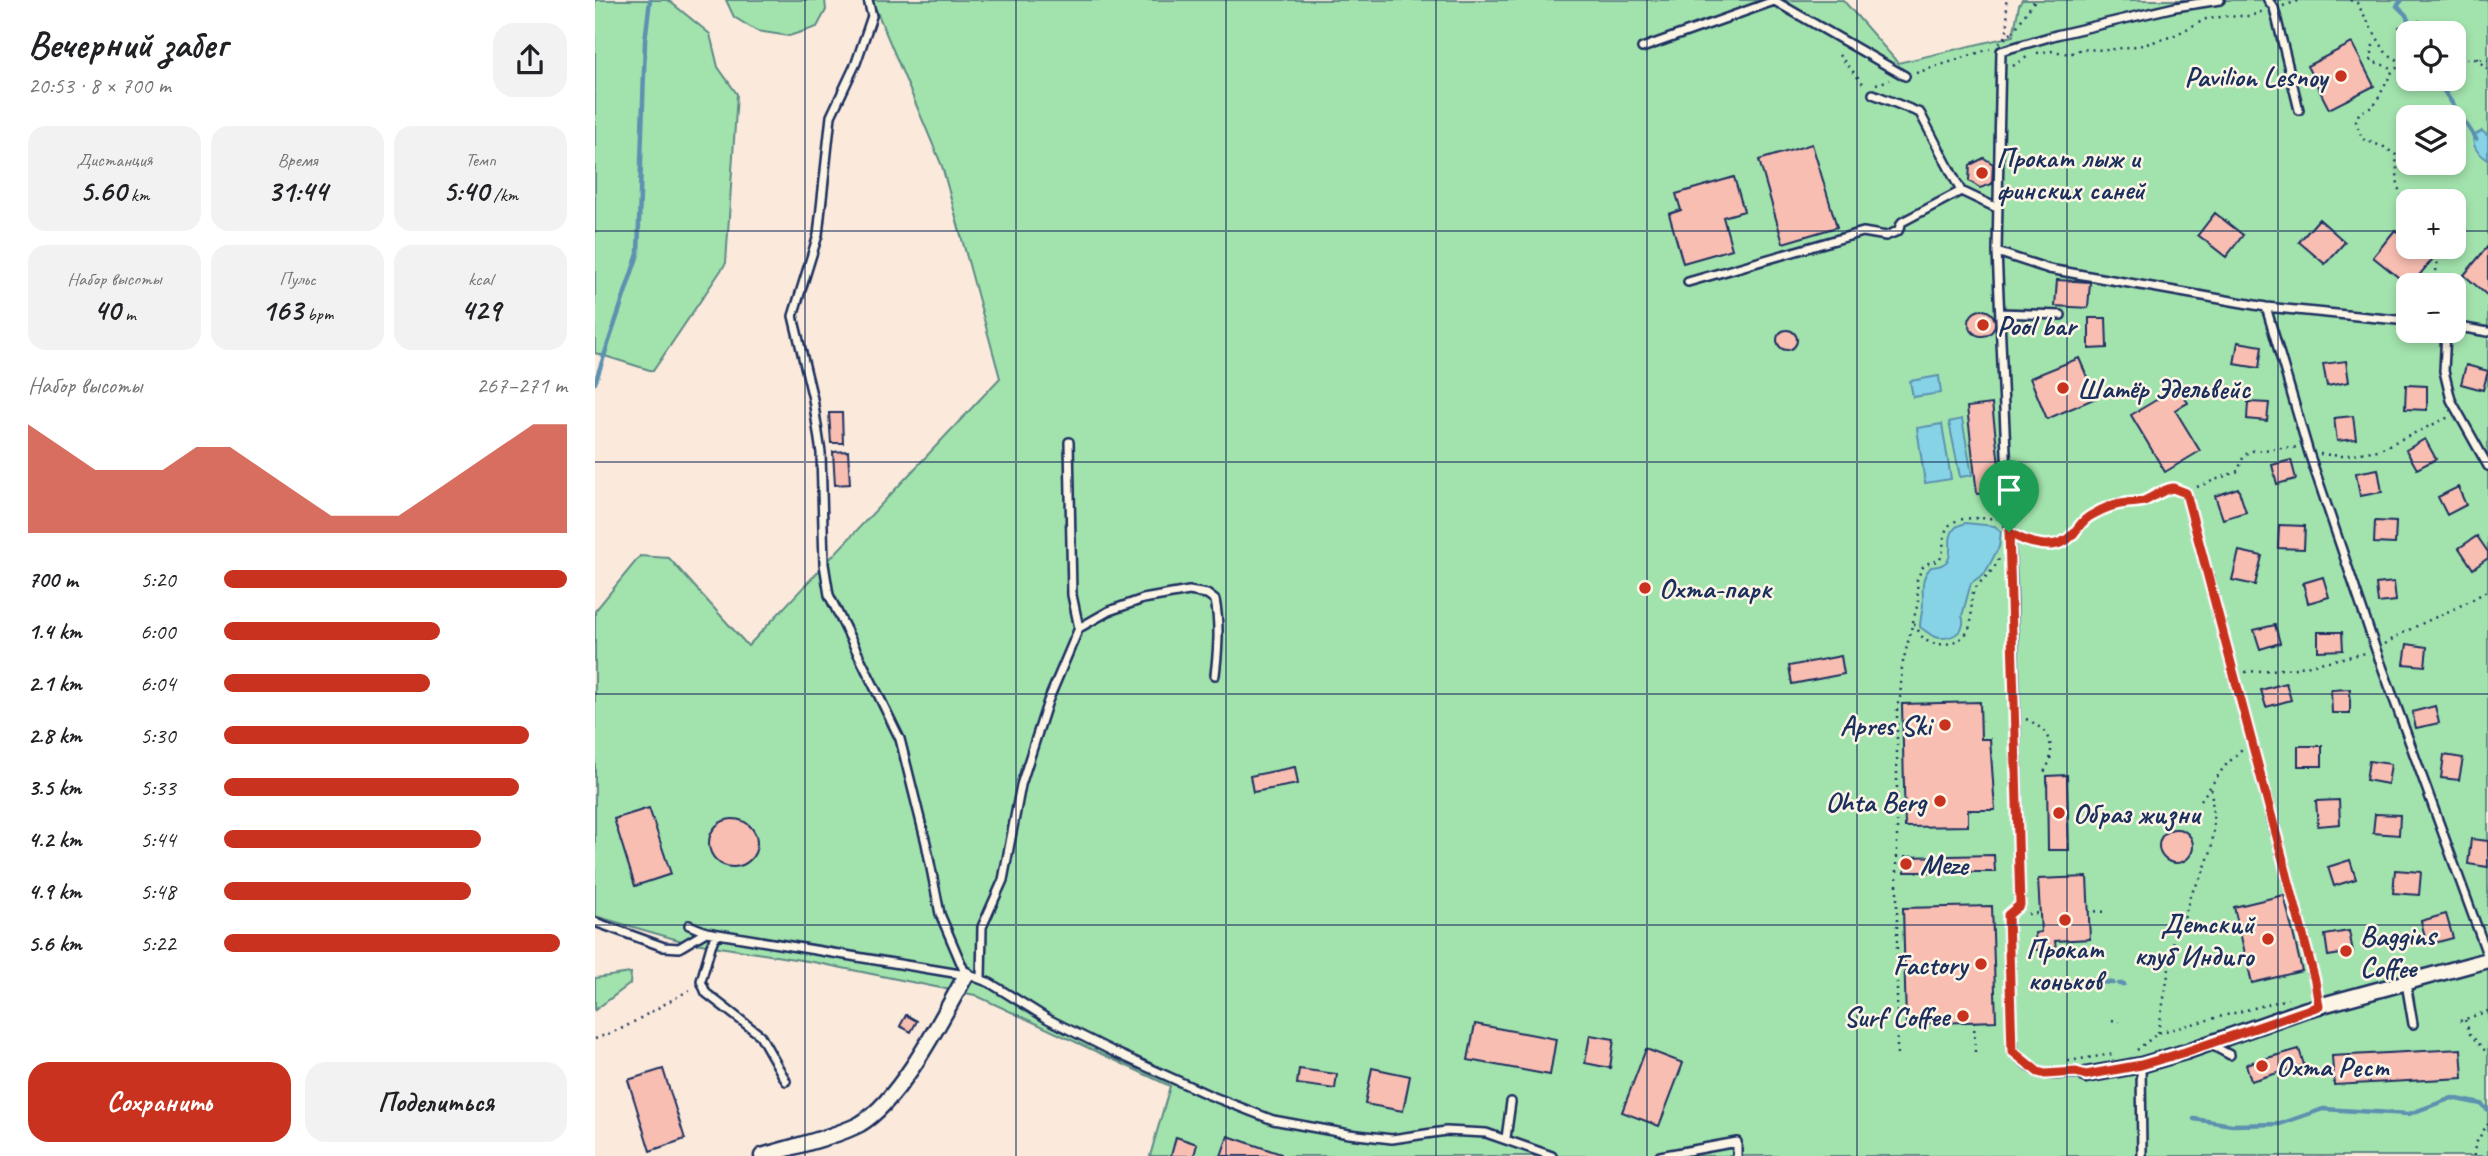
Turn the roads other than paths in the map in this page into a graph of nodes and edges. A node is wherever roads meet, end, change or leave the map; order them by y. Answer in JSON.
{"nodes":[{"id":1,"x":868,"y":0,"type":"edge"},
{"id":2,"x":2220,"y":0,"type":"edge"},
{"id":3,"x":2268,"y":0,"type":"edge"},
{"id":4,"x":1774,"y":1,"type":"edge"},
{"id":5,"x":1642,"y":48,"type":"dead end"},
{"id":6,"x":1905,"y":76,"type":"road end"},
{"id":7,"x":1873,"y":94,"type":"road end"},
{"id":8,"x":2299,"y":110,"type":"dead end"},
{"id":9,"x":1961,"y":191,"type":"junction"},
{"id":10,"x":1997,"y":208,"type":"junction"},
{"id":11,"x":1997,"y":252,"type":"junction"},
{"id":12,"x":1688,"y":282,"type":"dead end"},
{"id":13,"x":2266,"y":307,"type":"junction"},
{"id":14,"x":2000,"y":313,"type":"junction"},
{"id":15,"x":2061,"y":315,"type":"dead end"},
{"id":16,"x":2396,"y":320,"type":"edge"},
{"id":17,"x":2466,"y":328,"type":"edge"},
{"id":18,"x":2488,"y":332,"type":"edge"},
{"id":19,"x":2445,"y":343,"type":"edge"},
{"id":20,"x":1069,"y":442,"type":"dead end"},
{"id":21,"x":2488,"y":466,"type":"edge"},
{"id":22,"x":2186,"y":493,"type":"road end"},
{"id":23,"x":1079,"y":628,"type":"junction"},
{"id":24,"x":1215,"y":675,"type":"dead end"},
{"id":25,"x":595,"y":922,"type":"edge"},
{"id":26,"x":689,"y":925,"type":"dead end"},
{"id":27,"x":705,"y":932,"type":"junction"},
{"id":28,"x":716,"y":934,"type":"junction"},
{"id":29,"x":2488,"y":959,"type":"edge"},
{"id":30,"x":973,"y":977,"type":"junction"},
{"id":31,"x":2406,"y":983,"type":"junction"},
{"id":32,"x":2319,"y":1006,"type":"junction"},
{"id":33,"x":2413,"y":1024,"type":"dead end"},
{"id":34,"x":2213,"y":1042,"type":"junction"},
{"id":35,"x":2230,"y":1055,"type":"dead end"},
{"id":36,"x":2141,"y":1065,"type":"junction"},
{"id":37,"x":2086,"y":1075,"type":"joint"},
{"id":38,"x":786,"y":1081,"type":"dead end"},
{"id":39,"x":1511,"y":1102,"type":"dead end"},
{"id":40,"x":1506,"y":1138,"type":"junction"},
{"id":41,"x":762,"y":1156,"type":"edge"},
{"id":42,"x":1552,"y":1156,"type":"edge"},
{"id":43,"x":1660,"y":1156,"type":"edge"},
{"id":44,"x":1737,"y":1156,"type":"edge"},
{"id":45,"x":2142,"y":1156,"type":"edge"}],
"edges":[{"from":1,"to":30,"type":"lane"},
{"from":2,"to":10,"type":"lane"},
{"from":3,"to":8,"type":"lane"},
{"from":4,"to":5,"type":"lane"},
{"from":4,"to":6,"type":"lane"},
{"from":7,"to":9,"type":"lane"},
{"from":9,"to":10,"type":"lane"},
{"from":9,"to":12,"type":"lane"},
{"from":10,"to":11,"type":"lane"},
{"from":11,"to":13,"type":"lane"},
{"from":11,"to":14,"type":"lane"},
{"from":13,"to":16,"type":"lane"},
{"from":13,"to":29,"type":"lane"},
{"from":14,"to":15,"type":"lane"},
{"from":14,"to":37,"type":"lane"},
{"from":17,"to":18,"type":"lane"},
{"from":19,"to":21,"type":"lane"},
{"from":20,"to":23,"type":"lane"},
{"from":22,"to":32,"type":"lane"},
{"from":23,"to":24,"type":"lane"},
{"from":23,"to":30,"type":"lane"},
{"from":25,"to":27,"type":"lane"},
{"from":26,"to":27,"type":"lane"},
{"from":27,"to":28,"type":"lane"},
{"from":28,"to":30,"type":"lane"},
{"from":28,"to":38,"type":"lane"},
{"from":29,"to":31,"type":"street"},
{"from":30,"to":40,"type":"lane"},
{"from":30,"to":41,"type":"street"},
{"from":31,"to":32,"type":"street"},
{"from":31,"to":33,"type":"lane"},
{"from":32,"to":34,"type":"street"},
{"from":34,"to":35,"type":"lane"},
{"from":34,"to":36,"type":"street"},
{"from":36,"to":37,"type":"street"},
{"from":36,"to":45,"type":"lane"},
{"from":39,"to":40,"type":"lane"},
{"from":40,"to":42,"type":"lane"},
{"from":43,"to":44,"type":"lane"}]}
